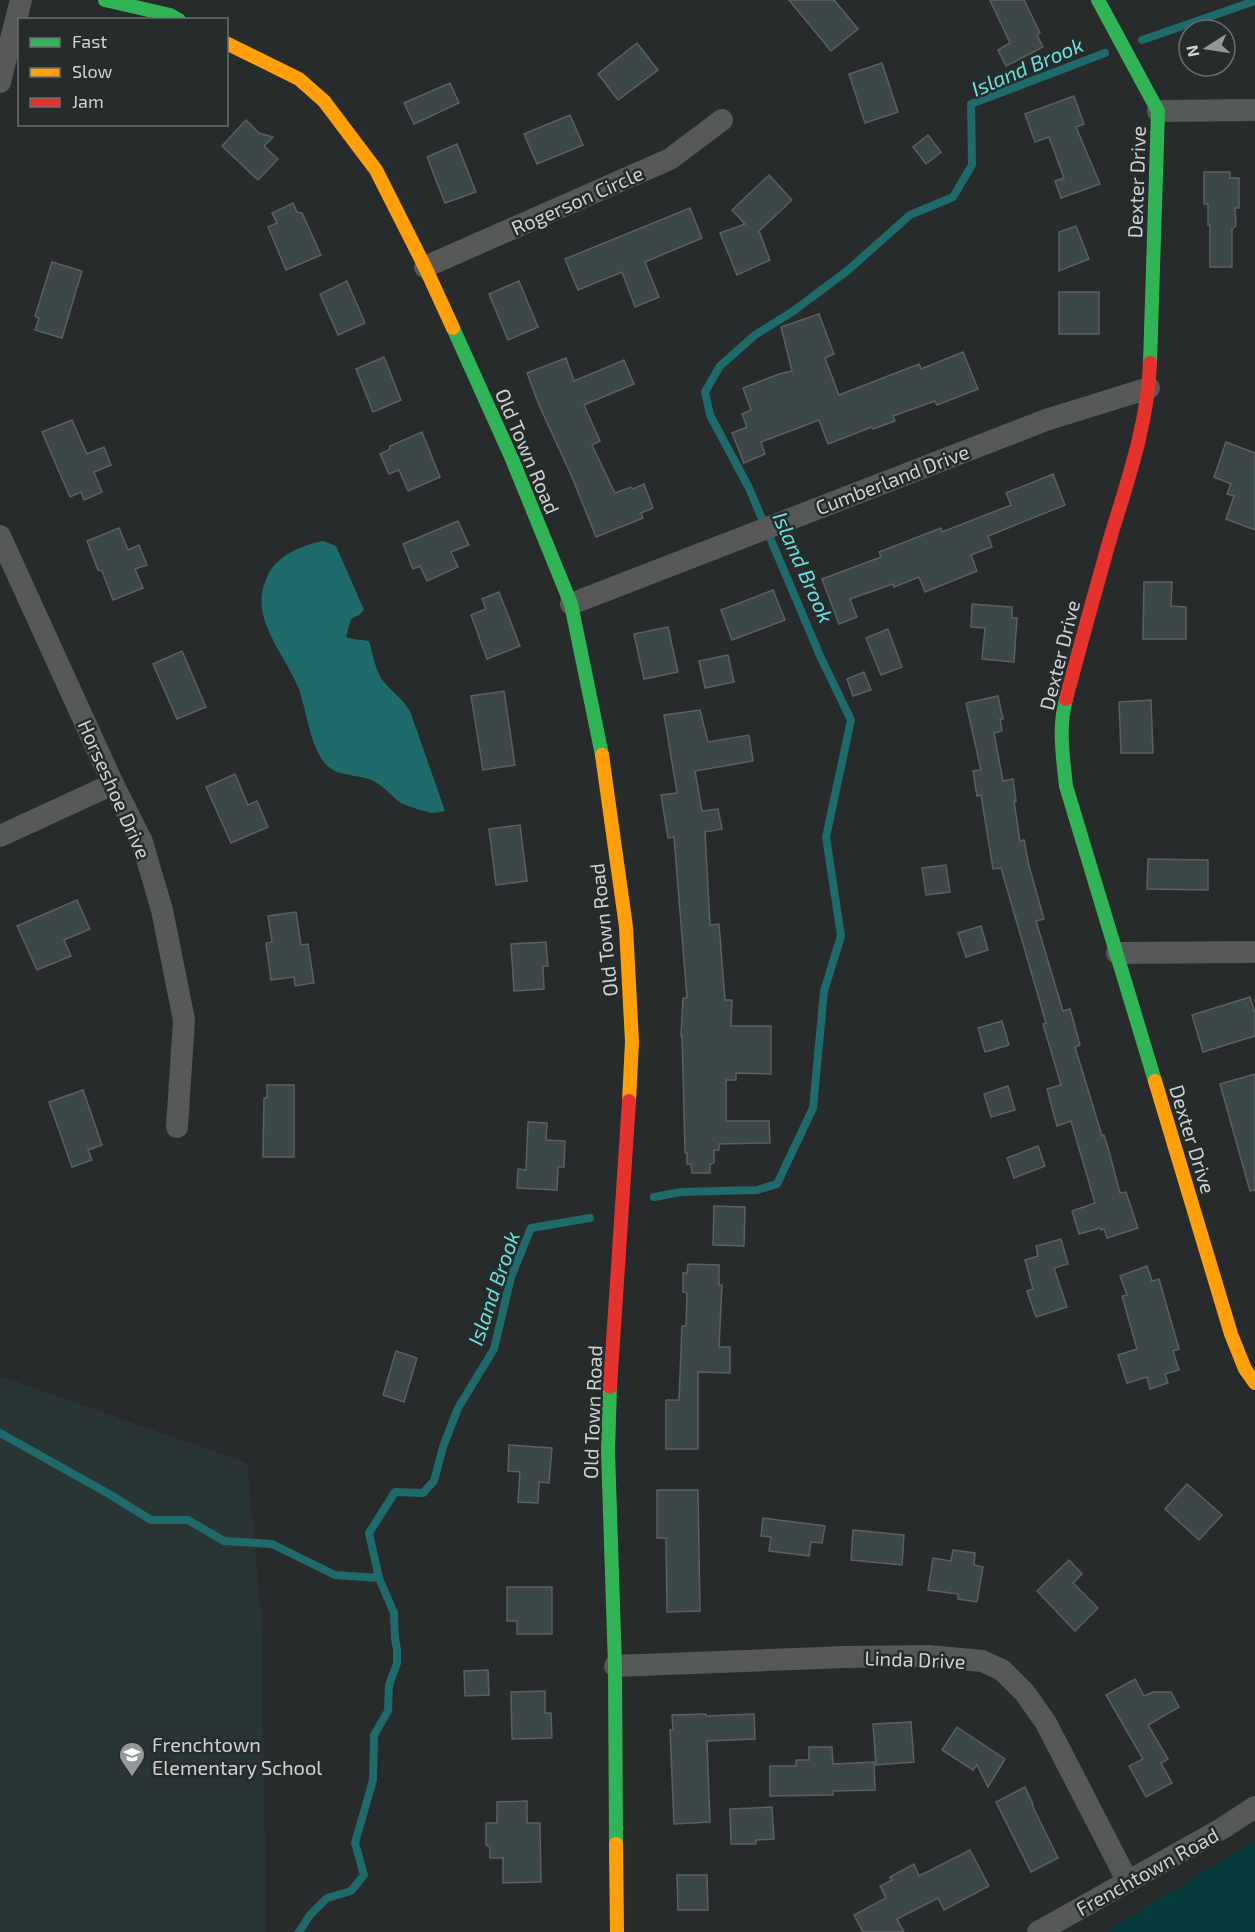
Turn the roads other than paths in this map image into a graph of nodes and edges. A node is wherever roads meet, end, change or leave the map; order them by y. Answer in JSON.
{"nodes":[{"id":1,"x":21,"y":0,"type":"edge"},
{"id":2,"x":107,"y":0,"type":"edge"},
{"id":3,"x":1098,"y":0,"type":"edge"},
{"id":4,"x":175,"y":18,"type":"edge"},
{"id":5,"x":228,"y":44,"type":"edge"},
{"id":6,"x":0,"y":82,"type":"edge"},
{"id":7,"x":1255,"y":110,"type":"edge"},
{"id":8,"x":1158,"y":111,"type":"junction"},
{"id":9,"x":722,"y":120,"type":"dead end"},
{"id":10,"x":425,"y":267,"type":"junction"},
{"id":11,"x":1149,"y":388,"type":"junction"},
{"id":12,"x":0,"y":536,"type":"edge"},
{"id":13,"x":571,"y":604,"type":"junction"},
{"id":14,"x":113,"y":784,"type":"junction"},
{"id":15,"x":0,"y":836,"type":"edge"},
{"id":16,"x":1255,"y":952,"type":"edge"},
{"id":17,"x":1117,"y":953,"type":"junction"},
{"id":18,"x":177,"y":1127,"type":"dead end"},
{"id":19,"x":1255,"y":1383,"type":"edge"},
{"id":20,"x":615,"y":1666,"type":"junction"},
{"id":21,"x":1255,"y":1806,"type":"edge"},
{"id":22,"x":1128,"y":1882,"type":"junction"},
{"id":23,"x":617,"y":1932,"type":"edge"},
{"id":24,"x":1038,"y":1932,"type":"edge"}],
"edges":[{"from":1,"to":6,"type":"street"},
{"from":2,"to":4,"type":"main road"},
{"from":3,"to":8,"type":"main road","name":"Dexter Drive"},
{"from":5,"to":10,"type":"main road","name":"Old Town Road"},
{"from":7,"to":8,"type":"street"},
{"from":8,"to":11,"type":"main road","name":"Dexter Drive"},
{"from":9,"to":10,"type":"street","name":"Rogerson Circle"},
{"from":10,"to":13,"type":"main road","name":"Old Town Road"},
{"from":11,"to":13,"type":"street","name":"Cumberland Drive"},
{"from":11,"to":17,"type":"main road","name":"Dexter Drive"},
{"from":12,"to":14,"type":"street","name":"Horseshoe Drive"},
{"from":13,"to":20,"type":"main road","name":"Old Town Road"},
{"from":14,"to":15,"type":"street"},
{"from":14,"to":18,"type":"street","name":"Horseshoe Drive"},
{"from":16,"to":17,"type":"street"},
{"from":17,"to":19,"type":"main road","name":"Dexter Drive"},
{"from":20,"to":22,"type":"street","name":"Linda Drive"},
{"from":20,"to":23,"type":"main road","name":"Old Town Road"},
{"from":21,"to":22,"type":"street","name":"Frenchtown Road"},
{"from":22,"to":24,"type":"street","name":"Frenchtown Road"}]}
